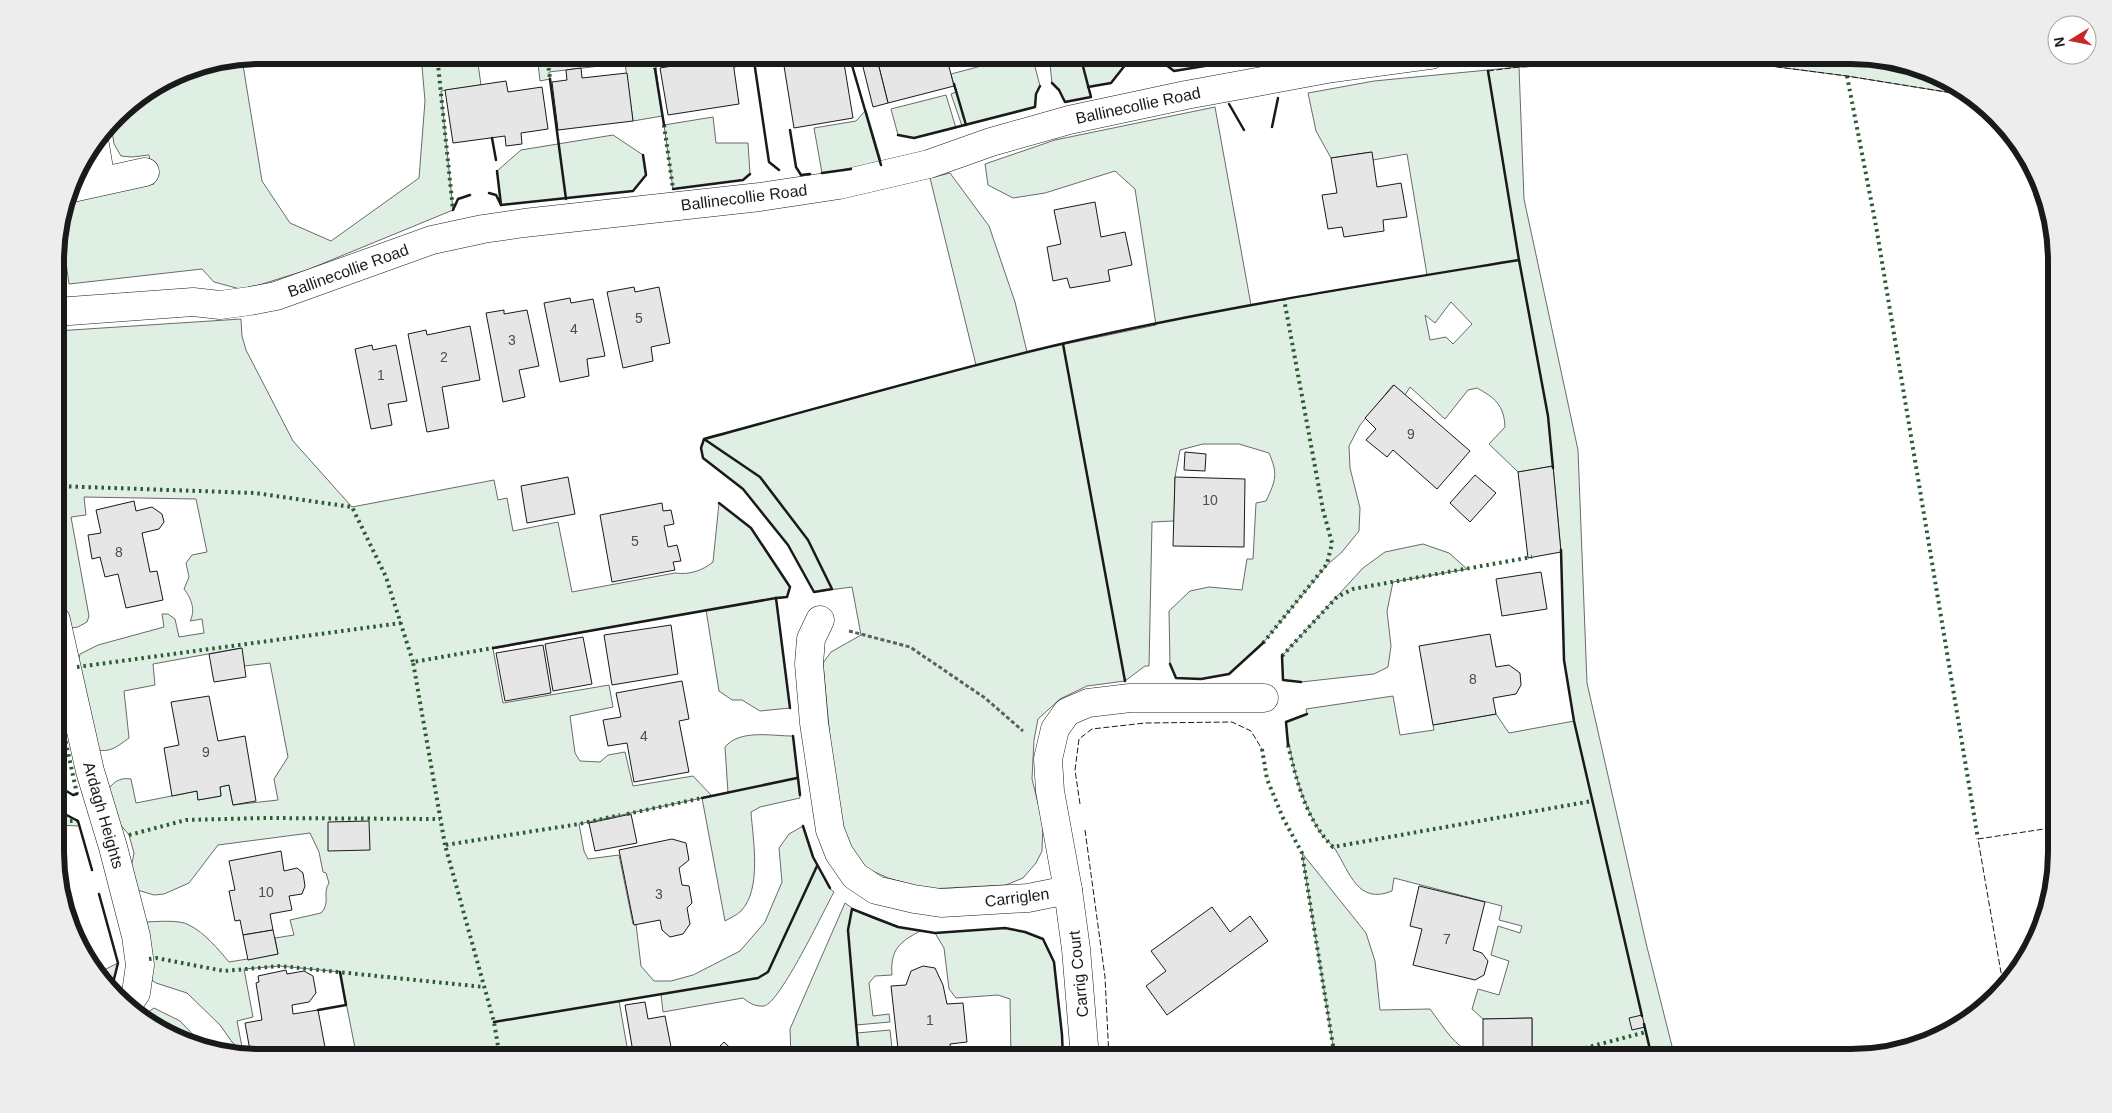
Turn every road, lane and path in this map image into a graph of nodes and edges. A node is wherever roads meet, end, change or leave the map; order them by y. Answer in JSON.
{"nodes":[{"id":1,"x":1364,"y":64,"type":"edge"},
{"id":2,"x":97,"y":151,"type":"edge"},
{"id":3,"x":145,"y":172,"type":"dead end"},
{"id":4,"x":101,"y":181,"type":"junction"},
{"id":5,"x":78,"y":186,"type":"edge"},
{"id":6,"x":64,"y":312,"type":"edge"},
{"id":7,"x":820,"y":620,"type":"joint"},
{"id":8,"x":64,"y":656,"type":"edge"},
{"id":9,"x":1264,"y":698,"type":"dead end"},
{"id":10,"x":1048,"y":759,"type":"junction"},
{"id":11,"x":1068,"y":890,"type":"junction"},
{"id":12,"x":131,"y":1000,"type":"edge"},
{"id":13,"x":1084,"y":1049,"type":"edge"}],
"edges":[{"from":1,"to":6,"type":"street","name":"Ballinecollie Road"},
{"from":2,"to":4,"type":"street"},
{"from":3,"to":4,"type":"street"},
{"from":4,"to":5,"type":"street"},
{"from":7,"to":10,"type":"path"},
{"from":7,"to":11,"type":"street","name":"Carriglen"},
{"from":8,"to":12,"type":"street","name":"Ardagh Heights"},
{"from":9,"to":10,"type":"street","name":"Carriglen"},
{"from":10,"to":11,"type":"street","name":"Carriglen"},
{"from":11,"to":13,"type":"street","name":"Carrig Court"}]}
